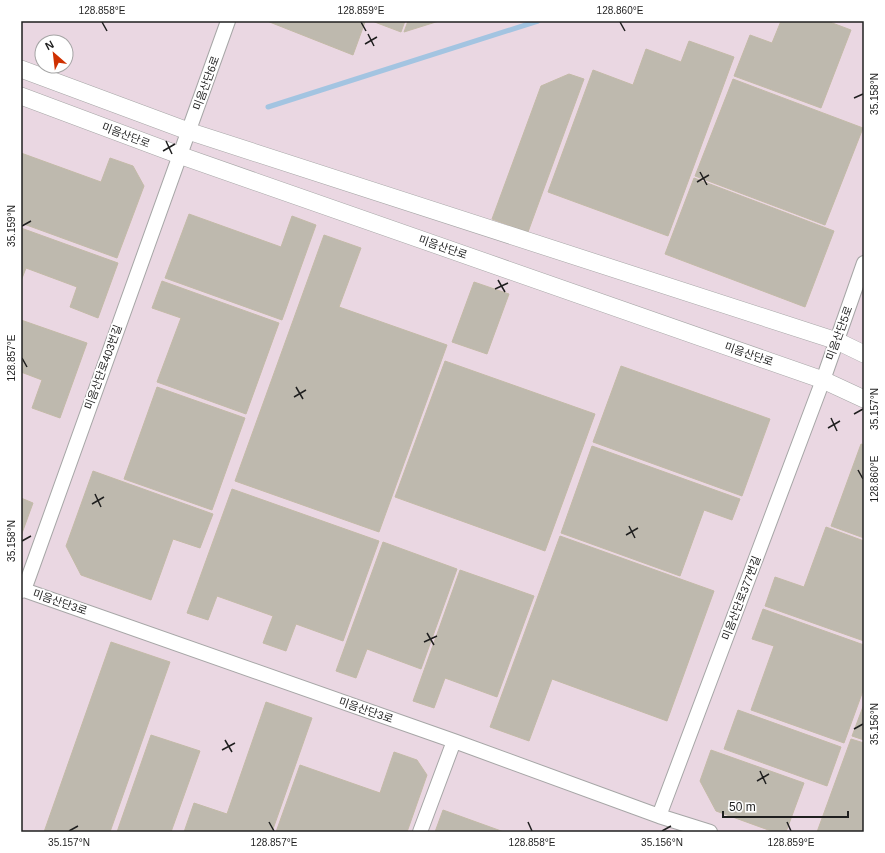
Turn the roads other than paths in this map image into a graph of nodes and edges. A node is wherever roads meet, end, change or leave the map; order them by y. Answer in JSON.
{"nodes":[{"id":1,"x":228,"y":21,"type":"edge"},
{"id":2,"x":21,"y":69,"type":"edge"},
{"id":3,"x":21,"y":96,"type":"edge"},
{"id":4,"x":183,"y":144,"type":"junction"},
{"id":5,"x":864,"y":263,"type":"edge"},
{"id":6,"x":837,"y":341,"type":"junction"},
{"id":7,"x":864,"y":354,"type":"edge"},
{"id":8,"x":823,"y":380,"type":"junction"},
{"id":9,"x":864,"y":399,"type":"edge"},
{"id":10,"x":23,"y":590,"type":"edge"},
{"id":11,"x":454,"y":741,"type":"junction"},
{"id":12,"x":659,"y":816,"type":"junction"},
{"id":13,"x":420,"y":832,"type":"edge"},
{"id":14,"x":710,"y":832,"type":"edge"}],
"edges":[{"from":1,"to":4,"type":"street","name":"미음산단6로"},
{"from":2,"to":4,"type":"street","name":"미음산단로"},
{"from":3,"to":4,"type":"street","name":"미음산단로"},
{"from":4,"to":6,"type":"street","name":"미음산단로"},
{"from":4,"to":8,"type":"street","name":"미음산단로"},
{"from":4,"to":10,"type":"street","name":"미음산단로403번길"},
{"from":5,"to":6,"type":"street","name":"미음산단5로"},
{"from":6,"to":7,"type":"street","name":"미음산단로"},
{"from":6,"to":8,"type":"street","name":"미음산단5로"},
{"from":8,"to":9,"type":"street","name":"미음산단로"},
{"from":8,"to":12,"type":"street","name":"미음산단로377번길"},
{"from":10,"to":11,"type":"street","name":"미음산단3로"},
{"from":11,"to":12,"type":"street","name":"미음산단3로"},
{"from":11,"to":13,"type":"street"},
{"from":12,"to":14,"type":"street","name":"미음산단3로"}]}
